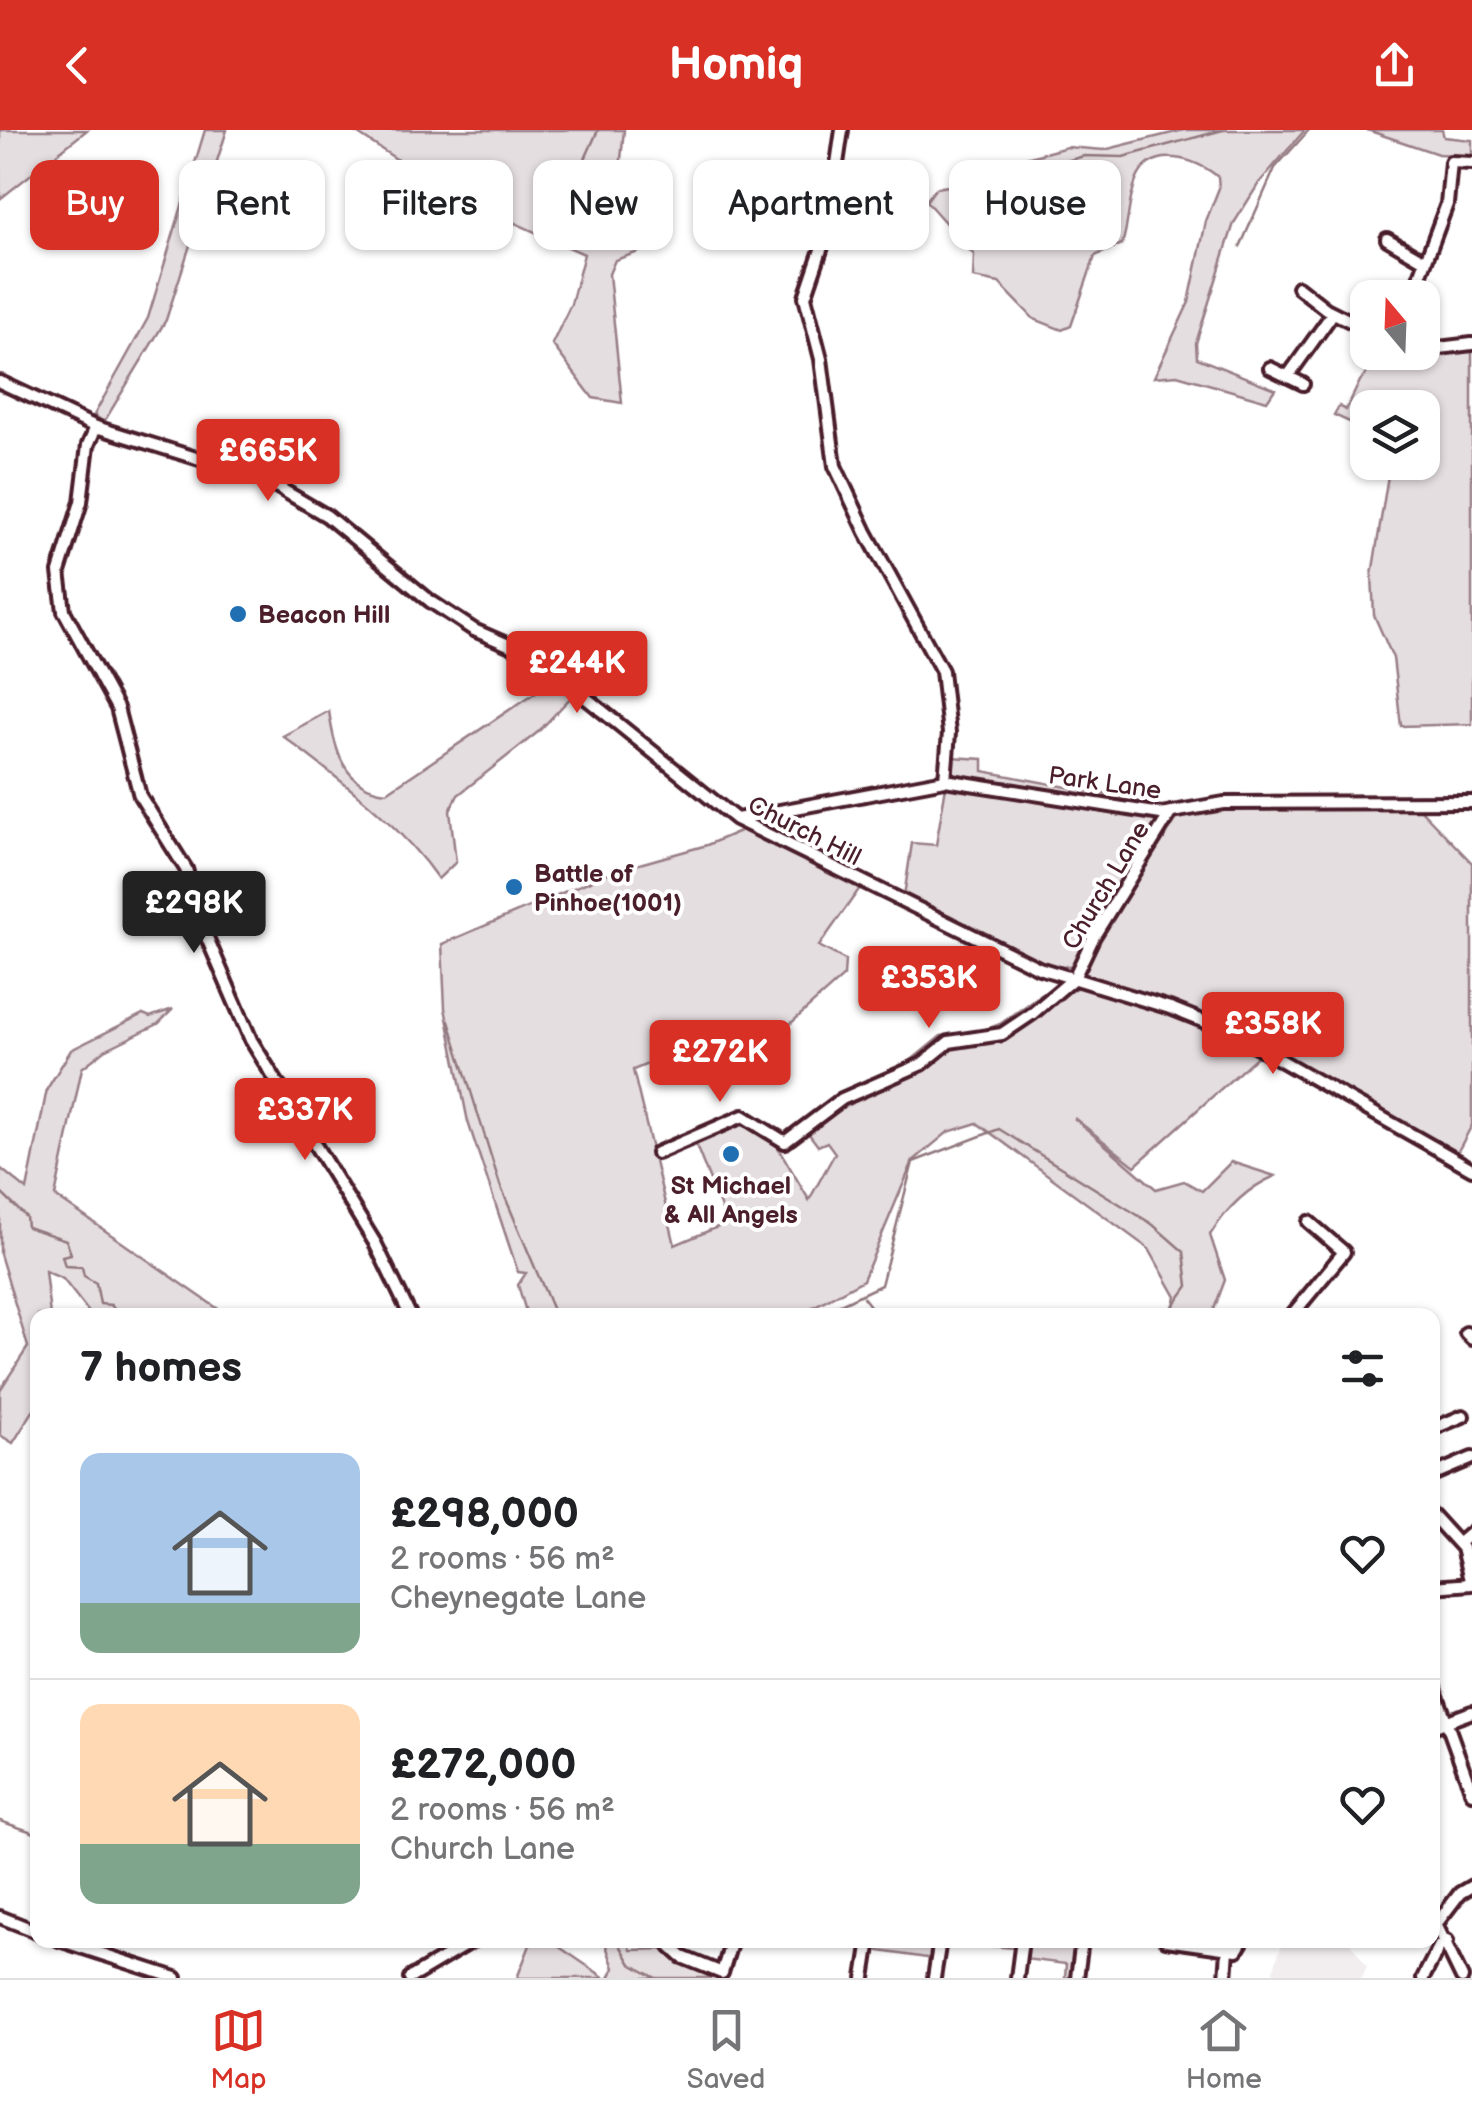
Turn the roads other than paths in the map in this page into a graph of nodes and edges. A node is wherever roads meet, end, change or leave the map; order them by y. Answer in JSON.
{"nodes":[{"id":1,"x":842,"y":130,"type":"edge"},
{"id":2,"x":1472,"y":163,"type":"edge"},
{"id":3,"x":1386,"y":239,"type":"dead end"},
{"id":4,"x":1423,"y":260,"type":"junction"},
{"id":5,"x":1418,"y":280,"type":"edge"},
{"id":6,"x":1298,"y":287,"type":"dead end"},
{"id":7,"x":1332,"y":313,"type":"junction"},
{"id":8,"x":1350,"y":322,"type":"edge"},
{"id":9,"x":1472,"y":344,"type":"edge"},
{"id":10,"x":1440,"y":350,"type":"edge"},
{"id":11,"x":1270,"y":368,"type":"dead end"},
{"id":12,"x":1288,"y":376,"type":"junction"},
{"id":13,"x":0,"y":382,"type":"edge"},
{"id":14,"x":1303,"y":384,"type":"dead end"},
{"id":15,"x":96,"y":428,"type":"junction"},
{"id":16,"x":944,"y":780,"type":"junction"},
{"id":17,"x":1472,"y":802,"type":"edge"},
{"id":18,"x":1171,"y":812,"type":"junction"},
{"id":19,"x":736,"y":819,"type":"junction"},
{"id":20,"x":1074,"y":978,"type":"junction"},
{"id":21,"x":657,"y":1153,"type":"dead end"},
{"id":22,"x":1472,"y":1169,"type":"edge"},
{"id":23,"x":1308,"y":1222,"type":"dead end"},
{"id":24,"x":407,"y":1308,"type":"edge"},
{"id":25,"x":1299,"y":1308,"type":"edge"},
{"id":26,"x":1463,"y":1416,"type":"dead end"},
{"id":27,"x":1440,"y":1426,"type":"edge"},
{"id":28,"x":1472,"y":1458,"type":"edge"},
{"id":29,"x":1450,"y":1469,"type":"junction"},
{"id":30,"x":1440,"y":1472,"type":"edge"},
{"id":31,"x":1458,"y":1484,"type":"dead end"},
{"id":32,"x":1440,"y":1524,"type":"edge"},
{"id":33,"x":1472,"y":1532,"type":"edge"},
{"id":34,"x":1458,"y":1543,"type":"junction"},
{"id":35,"x":1471,"y":1584,"type":"edge"},
{"id":36,"x":1440,"y":1586,"type":"edge"},
{"id":37,"x":1440,"y":1703,"type":"edge"},
{"id":38,"x":1472,"y":1712,"type":"edge"},
{"id":39,"x":1447,"y":1721,"type":"junction"},
{"id":40,"x":1440,"y":1724,"type":"edge"},
{"id":41,"x":1472,"y":1793,"type":"edge"},
{"id":42,"x":1472,"y":1886,"type":"edge"},
{"id":43,"x":1440,"y":1915,"type":"edge"},
{"id":44,"x":0,"y":1917,"type":"edge"},
{"id":45,"x":30,"y":1929,"type":"edge"},
{"id":46,"x":1440,"y":1929,"type":"edge"},
{"id":47,"x":1447,"y":1941,"type":"junction"},
{"id":48,"x":1440,"y":1944,"type":"edge"},
{"id":49,"x":83,"y":1948,"type":"edge"},
{"id":50,"x":461,"y":1948,"type":"edge"},
{"id":51,"x":671,"y":1948,"type":"edge"},
{"id":52,"x":731,"y":1948,"type":"edge"},
{"id":53,"x":869,"y":1948,"type":"edge"},
{"id":54,"x":939,"y":1948,"type":"edge"},
{"id":55,"x":1021,"y":1948,"type":"edge"},
{"id":56,"x":1081,"y":1948,"type":"edge"},
{"id":57,"x":1216,"y":1948,"type":"edge"},
{"id":58,"x":1242,"y":1948,"type":"edge"},
{"id":59,"x":1438,"y":1948,"type":"edge"},
{"id":60,"x":1228,"y":1950,"type":"junction"},
{"id":61,"x":726,"y":1976,"type":"edge"},
{"id":62,"x":176,"y":1978,"type":"edge"},
{"id":63,"x":410,"y":1978,"type":"edge"},
{"id":64,"x":864,"y":1978,"type":"edge"},
{"id":65,"x":934,"y":1978,"type":"edge"},
{"id":66,"x":1018,"y":1978,"type":"edge"},
{"id":67,"x":1077,"y":1978,"type":"edge"},
{"id":68,"x":1226,"y":1978,"type":"edge"},
{"id":69,"x":1423,"y":1978,"type":"edge"},
{"id":70,"x":1462,"y":1978,"type":"edge"}],
"edges":[{"from":1,"to":16,"type":"street"},
{"from":2,"to":4,"type":"street"},
{"from":3,"to":4,"type":"street"},
{"from":4,"to":5,"type":"street"},
{"from":6,"to":7,"type":"street"},
{"from":7,"to":8,"type":"street"},
{"from":7,"to":12,"type":"street"},
{"from":9,"to":10,"type":"street"},
{"from":11,"to":12,"type":"street"},
{"from":12,"to":14,"type":"street"},
{"from":13,"to":15,"type":"street","name":"Church Hill"},
{"from":15,"to":19,"type":"street","name":"Church Hill"},
{"from":15,"to":24,"type":"street"},
{"from":16,"to":18,"type":"street","name":"Park Lane"},
{"from":16,"to":19,"type":"street","name":"Park Lane"},
{"from":17,"to":18,"type":"street","name":"Park Lane"},
{"from":18,"to":20,"type":"street","name":"Church Lane"},
{"from":19,"to":20,"type":"street","name":"Church Hill"},
{"from":20,"to":21,"type":"street","name":"Church Lane"},
{"from":20,"to":22,"type":"street","name":"Church Hill"},
{"from":23,"to":25,"type":"street"},
{"from":26,"to":27,"type":"street"},
{"from":28,"to":29,"type":"street"},
{"from":29,"to":30,"type":"street"},
{"from":29,"to":31,"type":"street"},
{"from":32,"to":34,"type":"street"},
{"from":33,"to":34,"type":"street"},
{"from":34,"to":35,"type":"street"},
{"from":35,"to":36,"type":"street"},
{"from":37,"to":39,"type":"street"},
{"from":38,"to":39,"type":"street"},
{"from":39,"to":40,"type":"street"},
{"from":39,"to":41,"type":"street"},
{"from":42,"to":43,"type":"street"},
{"from":44,"to":45,"type":"street"},
{"from":46,"to":47,"type":"street"},
{"from":47,"to":48,"type":"street"},
{"from":47,"to":70,"type":"street"},
{"from":49,"to":62,"type":"street"},
{"from":50,"to":63,"type":"street"},
{"from":51,"to":61,"type":"street"},
{"from":52,"to":61,"type":"street"},
{"from":53,"to":64,"type":"street"},
{"from":54,"to":65,"type":"street"},
{"from":55,"to":66,"type":"street"},
{"from":56,"to":67,"type":"street"},
{"from":57,"to":60,"type":"street"},
{"from":58,"to":60,"type":"street"},
{"from":59,"to":69,"type":"street"},
{"from":60,"to":68,"type":"street"}]}
